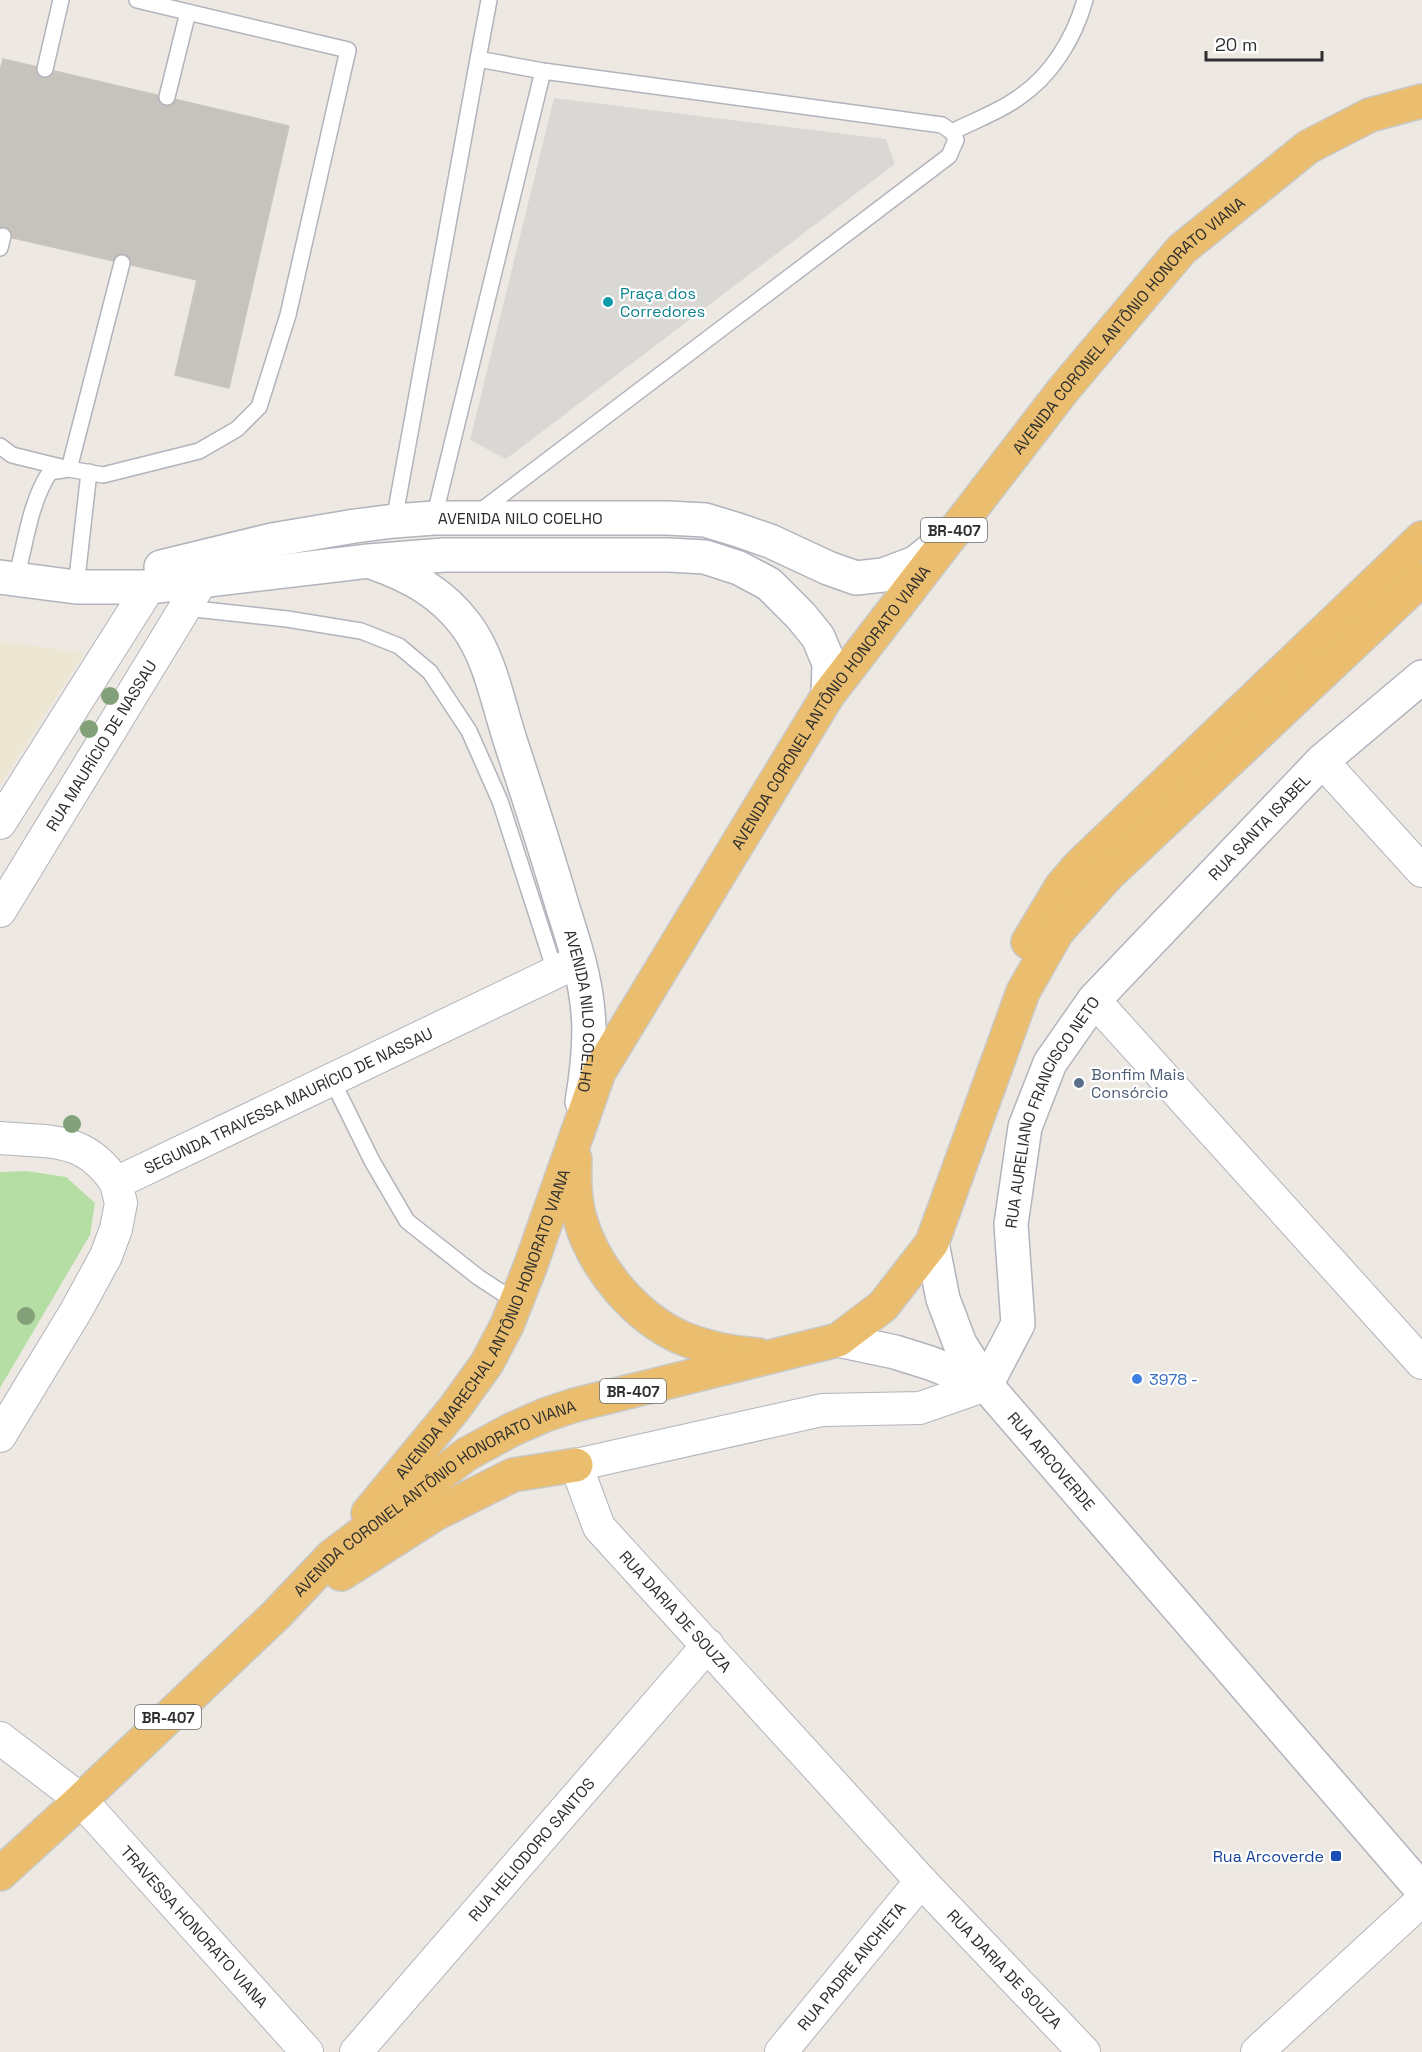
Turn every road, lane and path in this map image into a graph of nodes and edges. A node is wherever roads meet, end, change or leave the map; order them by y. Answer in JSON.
{"nodes":[{"id":1,"x":61,"y":0,"type":"edge"},
{"id":2,"x":137,"y":0,"type":"edge"},
{"id":3,"x":489,"y":0,"type":"edge"},
{"id":4,"x":1084,"y":0,"type":"edge"},
{"id":5,"x":188,"y":12,"type":"junction"},
{"id":6,"x":478,"y":59,"type":"junction"},
{"id":7,"x":45,"y":69,"type":"dead end"},
{"id":8,"x":543,"y":71,"type":"junction"},
{"id":9,"x":167,"y":97,"type":"dead end"},
{"id":10,"x":1422,"y":101,"type":"edge"},
{"id":11,"x":1370,"y":114,"type":"junction"},
{"id":12,"x":1422,"y":118,"type":"edge"},
{"id":13,"x":952,"y":132,"type":"junction"},
{"id":14,"x":122,"y":263,"type":"dead end"},
{"id":15,"x":0,"y":446,"type":"edge"},
{"id":16,"x":69,"y":469,"type":"junction"},
{"id":17,"x":89,"y":472,"type":"junction"},
{"id":18,"x":434,"y":518,"type":"junction"},
{"id":19,"x":471,"y":518,"type":"junction"},
{"id":20,"x":394,"y":521,"type":"junction"},
{"id":21,"x":950,"y":535,"type":"junction"},
{"id":22,"x":1422,"y":538,"type":"edge"},
{"id":23,"x":369,"y":561,"type":"junction"},
{"id":24,"x":8,"y":578,"type":"edge"},
{"id":25,"x":1422,"y":579,"type":"edge"},
{"id":26,"x":202,"y":580,"type":"junction"},
{"id":27,"x":76,"y":587,"type":"junction"},
{"id":28,"x":149,"y":587,"type":"junction"},
{"id":29,"x":186,"y":608,"type":"junction"},
{"id":30,"x":1422,"y":677,"type":"edge"},
{"id":31,"x":828,"y":695,"type":"junction"},
{"id":32,"x":1322,"y":761,"type":"junction"},
{"id":33,"x":0,"y":823,"type":"edge"},
{"id":34,"x":1422,"y":871,"type":"edge"},
{"id":35,"x":0,"y":911,"type":"edge"},
{"id":36,"x":567,"y":967,"type":"junction"},
{"id":37,"x":1094,"y":1000,"type":"junction"},
{"id":38,"x":599,"y":1072,"type":"joint"},
{"id":39,"x":332,"y":1080,"type":"junction"},
{"id":40,"x":576,"y":1137,"type":"junction"},
{"id":41,"x":0,"y":1138,"type":"edge"},
{"id":42,"x":116,"y":1183,"type":"junction"},
{"id":43,"x":932,"y":1243,"type":"junction"},
{"id":44,"x":516,"y":1302,"type":"junction"},
{"id":45,"x":838,"y":1340,"type":"junction"},
{"id":46,"x":773,"y":1356,"type":"junction"},
{"id":47,"x":1422,"y":1363,"type":"edge"},
{"id":48,"x":986,"y":1385,"type":"junction"},
{"id":49,"x":0,"y":1436,"type":"edge"},
{"id":50,"x":576,"y":1465,"type":"junction"},
{"id":51,"x":332,"y":1556,"type":"junction"},
{"id":52,"x":276,"y":1615,"type":"junction"},
{"id":53,"x":708,"y":1646,"type":"junction"},
{"id":54,"x":0,"y":1738,"type":"edge"},
{"id":55,"x":81,"y":1800,"type":"junction"},
{"id":56,"x":0,"y":1874,"type":"edge"},
{"id":57,"x":921,"y":1881,"type":"junction"},
{"id":58,"x":1422,"y":1890,"type":"edge"},
{"id":59,"x":1422,"y":1900,"type":"edge"},
{"id":60,"x":307,"y":2052,"type":"edge"},
{"id":61,"x":356,"y":2052,"type":"edge"},
{"id":62,"x":782,"y":2052,"type":"edge"},
{"id":63,"x":1084,"y":2052,"type":"edge"},
{"id":64,"x":1257,"y":2052,"type":"edge"}],
"edges":[{"from":1,"to":7,"type":"lane"},
{"from":2,"to":5,"type":"lane"},
{"from":3,"to":6,"type":"lane"},
{"from":4,"to":13,"type":"lane"},
{"from":5,"to":9,"type":"lane"},
{"from":5,"to":17,"type":"lane"},
{"from":6,"to":8,"type":"lane"},
{"from":6,"to":20,"type":"lane"},
{"from":8,"to":13,"type":"lane"},
{"from":8,"to":18,"type":"lane"},
{"from":10,"to":11,"type":"highway","name":"AVENIDA CORONEL ANTÔNIO HONORATO VIANA","number":"BR-407"},
{"from":11,"to":12,"type":"highway"},
{"from":11,"to":21,"type":"highway","name":"AVENIDA CORONEL ANTÔNIO HONORATO VIANA","number":"BR-407"},
{"from":13,"to":19,"type":"lane"},
{"from":14,"to":16,"type":"lane"},
{"from":15,"to":16,"type":"lane"},
{"from":16,"to":17,"type":"lane"},
{"from":16,"to":24,"type":"lane"},
{"from":17,"to":27,"type":"lane"},
{"from":18,"to":19,"type":"main road","name":"AVENIDA NILO COELHO"},
{"from":18,"to":20,"type":"main road","name":"AVENIDA NILO COELHO"},
{"from":19,"to":21,"type":"main road","name":"AVENIDA NILO COELHO"},
{"from":20,"to":27,"type":"main road","name":"AVENIDA NILO COELHO"},
{"from":21,"to":31,"type":"highway","name":"AVENIDA CORONEL ANTÔNIO HONORATO VIANA","number":"BR-407"},
{"from":22,"to":43,"type":"highway","name":"AVENIDA CORONEL ANTÔNIO HONORATO VIANA","number":"BR-407"},
{"from":23,"to":26,"type":"main road","name":"AVENIDA NILO COELHO"},
{"from":23,"to":31,"type":"main road","name":"AVENIDA NILO COELHO"},
{"from":23,"to":36,"type":"main road","name":"AVENIDA NILO COELHO"},
{"from":24,"to":27,"type":"main road","name":"AVENIDA NILO COELHO"},
{"from":25,"to":43,"type":"highway","name":"AVENIDA CORONEL ANTÔNIO HONORATO VIANA","number":"BR-407"},
{"from":26,"to":28,"type":"main road","name":"AVENIDA NILO COELHO"},
{"from":26,"to":29,"type":"street","name":"RUA MAURÍCIO DE NASSAU"},
{"from":27,"to":28,"type":"main road","name":"AVENIDA NILO COELHO"},
{"from":28,"to":33,"type":"street"},
{"from":29,"to":35,"type":"street","name":"RUA MAURÍCIO DE NASSAU"},
{"from":29,"to":36,"type":"lane"},
{"from":30,"to":32,"type":"main road"},
{"from":31,"to":38,"type":"highway","name":"AVENIDA CORONEL ANTÔNIO HONORATO VIANA","number":"BR-407"},
{"from":32,"to":34,"type":"street","name":"RUA SANTA ISABEL"},
{"from":32,"to":37,"type":"main road","name":"RUA SANTA ISABEL"},
{"from":36,"to":39,"type":"street","name":"SEGUNDA TRAVESSA MAURÍCIO DE NASSAU"},
{"from":36,"to":40,"type":"main road","name":"AVENIDA NILO COELHO"},
{"from":37,"to":47,"type":"street","name":"RUA AURELIANO FRANCISCO NETO"},
{"from":37,"to":48,"type":"main road","name":"RUA AURELIANO FRANCISCO NETO"},
{"from":38,"to":40,"type":"highway","name":"AVENIDA MARECHAL ANTÔNIO HONORATO VIANA","number":"BR-407"},
{"from":39,"to":42,"type":"street","name":"SEGUNDA TRAVESSA MAURÍCIO DE NASSAU"},
{"from":39,"to":44,"type":"lane"},
{"from":40,"to":44,"type":"highway","name":"AVENIDA MARECHAL ANTÔNIO HONORATO VIANA","number":"BR-407"},
{"from":40,"to":46,"type":"highway"},
{"from":41,"to":42,"type":"street"},
{"from":42,"to":49,"type":"street"},
{"from":43,"to":45,"type":"highway","name":"AVENIDA CORONEL ANTÔNIO HONORATO VIANA","number":"BR-407"},
{"from":43,"to":48,"type":"main road","name":"RUA ARCOVERDE"},
{"from":44,"to":51,"type":"highway","name":"AVENIDA MARECHAL ANTÔNIO HONORATO VIANA","number":"BR-407"},
{"from":45,"to":46,"type":"highway","name":"AVENIDA CORONEL ANTÔNIO HONORATO VIANA","number":"BR-407"},
{"from":45,"to":48,"type":"main road","name":"RUA ARCOVERDE"},
{"from":46,"to":51,"type":"highway","name":"AVENIDA CORONEL ANTÔNIO HONORATO VIANA","number":"BR-407"},
{"from":48,"to":50,"type":"street"},
{"from":48,"to":58,"type":"main road","name":"RUA ARCOVERDE"},
{"from":50,"to":52,"type":"highway"},
{"from":50,"to":53,"type":"street","name":"RUA DARIA DE SOUZA"},
{"from":51,"to":52,"type":"highway","name":"AVENIDA CORONEL ANTÔNIO HONORATO VIANA","number":"BR-407"},
{"from":52,"to":55,"type":"highway","name":"AVENIDA CORONEL ANTÔNIO HONORATO VIANA","number":"BR-407"},
{"from":53,"to":57,"type":"street","name":"RUA DARIA DE SOUZA"},
{"from":53,"to":61,"type":"street","name":"RUA HELIODORO SANTOS"},
{"from":54,"to":55,"type":"street","name":"TRAVESSA HONORATO VIANA"},
{"from":55,"to":56,"type":"highway","name":"AVENIDA CORONEL ANTÔNIO HONORATO VIANA","number":"BR-407"},
{"from":55,"to":60,"type":"street","name":"TRAVESSA HONORATO VIANA"},
{"from":57,"to":62,"type":"street","name":"RUA PADRE ANCHIETA"},
{"from":57,"to":63,"type":"street","name":"RUA DARIA DE SOUZA"},
{"from":59,"to":64,"type":"street"}]}
